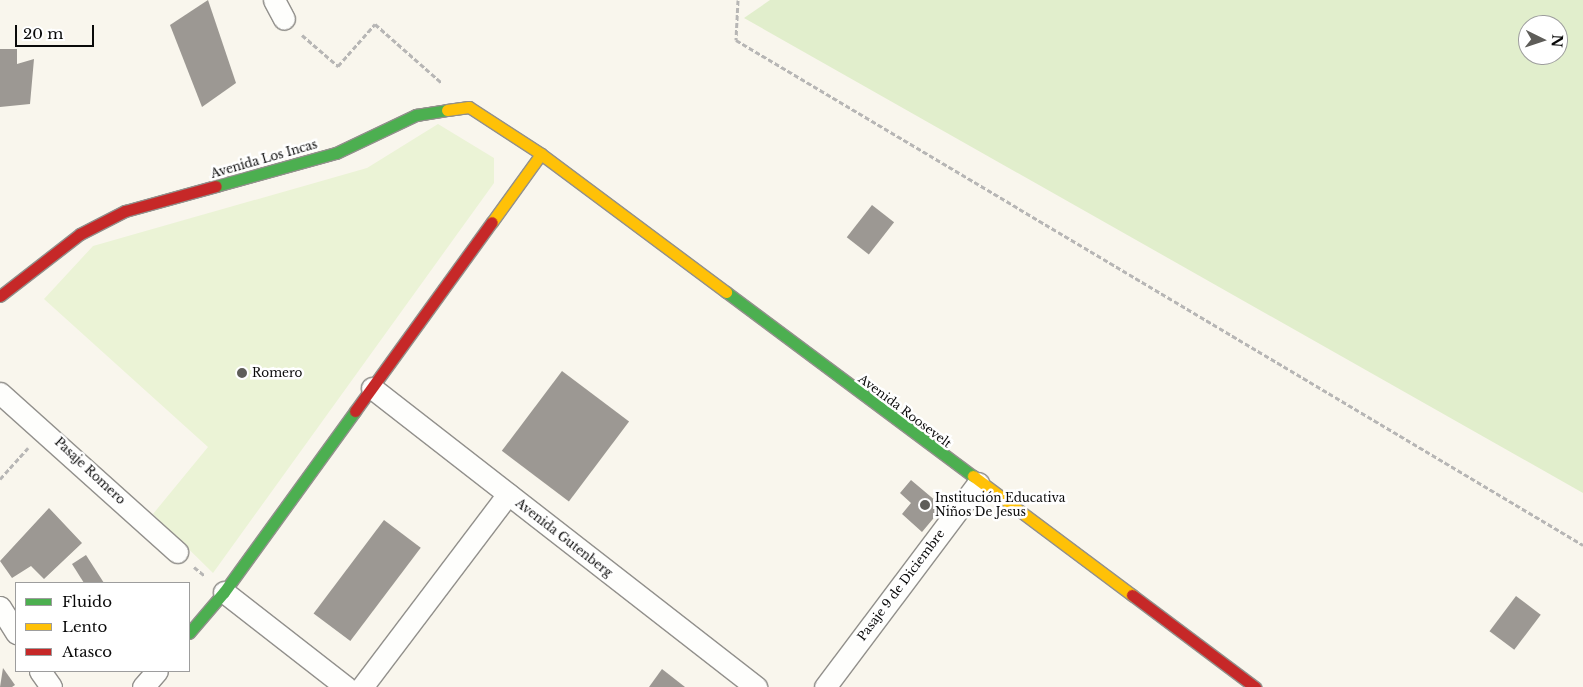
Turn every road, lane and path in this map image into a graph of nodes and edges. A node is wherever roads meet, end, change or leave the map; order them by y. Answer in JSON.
{"nodes":[{"id":1,"x":274,"y":0,"type":"edge"},
{"id":2,"x":738,"y":0,"type":"edge"},
{"id":3,"x":284,"y":19,"type":"joint"},
{"id":4,"x":469,"y":107,"type":"junction"},
{"id":5,"x":541,"y":154,"type":"junction"},
{"id":6,"x":0,"y":296,"type":"edge"},
{"id":7,"x":372,"y":388,"type":"junction"},
{"id":8,"x":0,"y":393,"type":"edge"},
{"id":9,"x":45,"y":430,"type":"junction"},
{"id":10,"x":0,"y":479,"type":"edge"},
{"id":11,"x":978,"y":483,"type":"junction"},
{"id":12,"x":508,"y":494,"type":"junction"},
{"id":13,"x":1583,"y":545,"type":"edge"},
{"id":14,"x":177,"y":552,"type":"joint"},
{"id":15,"x":224,"y":592,"type":"junction"},
{"id":16,"x":0,"y":607,"type":"edge"},
{"id":17,"x":15,"y":631,"type":"edge"},
{"id":18,"x":190,"y":632,"type":"edge"},
{"id":19,"x":41,"y":672,"type":"edge"},
{"id":20,"x":155,"y":672,"type":"edge"},
{"id":21,"x":51,"y":687,"type":"edge"},
{"id":22,"x":143,"y":687,"type":"edge"},
{"id":23,"x":346,"y":687,"type":"edge"},
{"id":24,"x":362,"y":687,"type":"edge"},
{"id":25,"x":756,"y":687,"type":"edge"},
{"id":26,"x":825,"y":687,"type":"edge"},
{"id":27,"x":1255,"y":687,"type":"edge"}],
"edges":[{"from":1,"to":3,"type":"street"},
{"from":2,"to":13,"type":"path"},
{"from":3,"to":4,"type":"path"},
{"from":4,"to":5,"type":"street"},
{"from":4,"to":6,"type":"street","name":"Avenida Los Incas"},
{"from":5,"to":7,"type":"street"},
{"from":5,"to":11,"type":"street","name":"Avenida Roosevelt"},
{"from":7,"to":12,"type":"street","name":"Avenida Gutenberg"},
{"from":7,"to":15,"type":"street"},
{"from":8,"to":9,"type":"street","name":"Pasaje Romero"},
{"from":9,"to":10,"type":"path"},
{"from":9,"to":14,"type":"street","name":"Pasaje Romero"},
{"from":11,"to":26,"type":"street","name":"Pasaje 9 de Diciembre"},
{"from":11,"to":27,"type":"street","name":"Avenida Roosevelt"},
{"from":12,"to":24,"type":"street"},
{"from":12,"to":25,"type":"street","name":"Avenida Gutenberg"},
{"from":14,"to":15,"type":"path"},
{"from":15,"to":18,"type":"street"},
{"from":15,"to":23,"type":"street"},
{"from":16,"to":17,"type":"street"},
{"from":19,"to":21,"type":"street"},
{"from":20,"to":22,"type":"street"}]}
